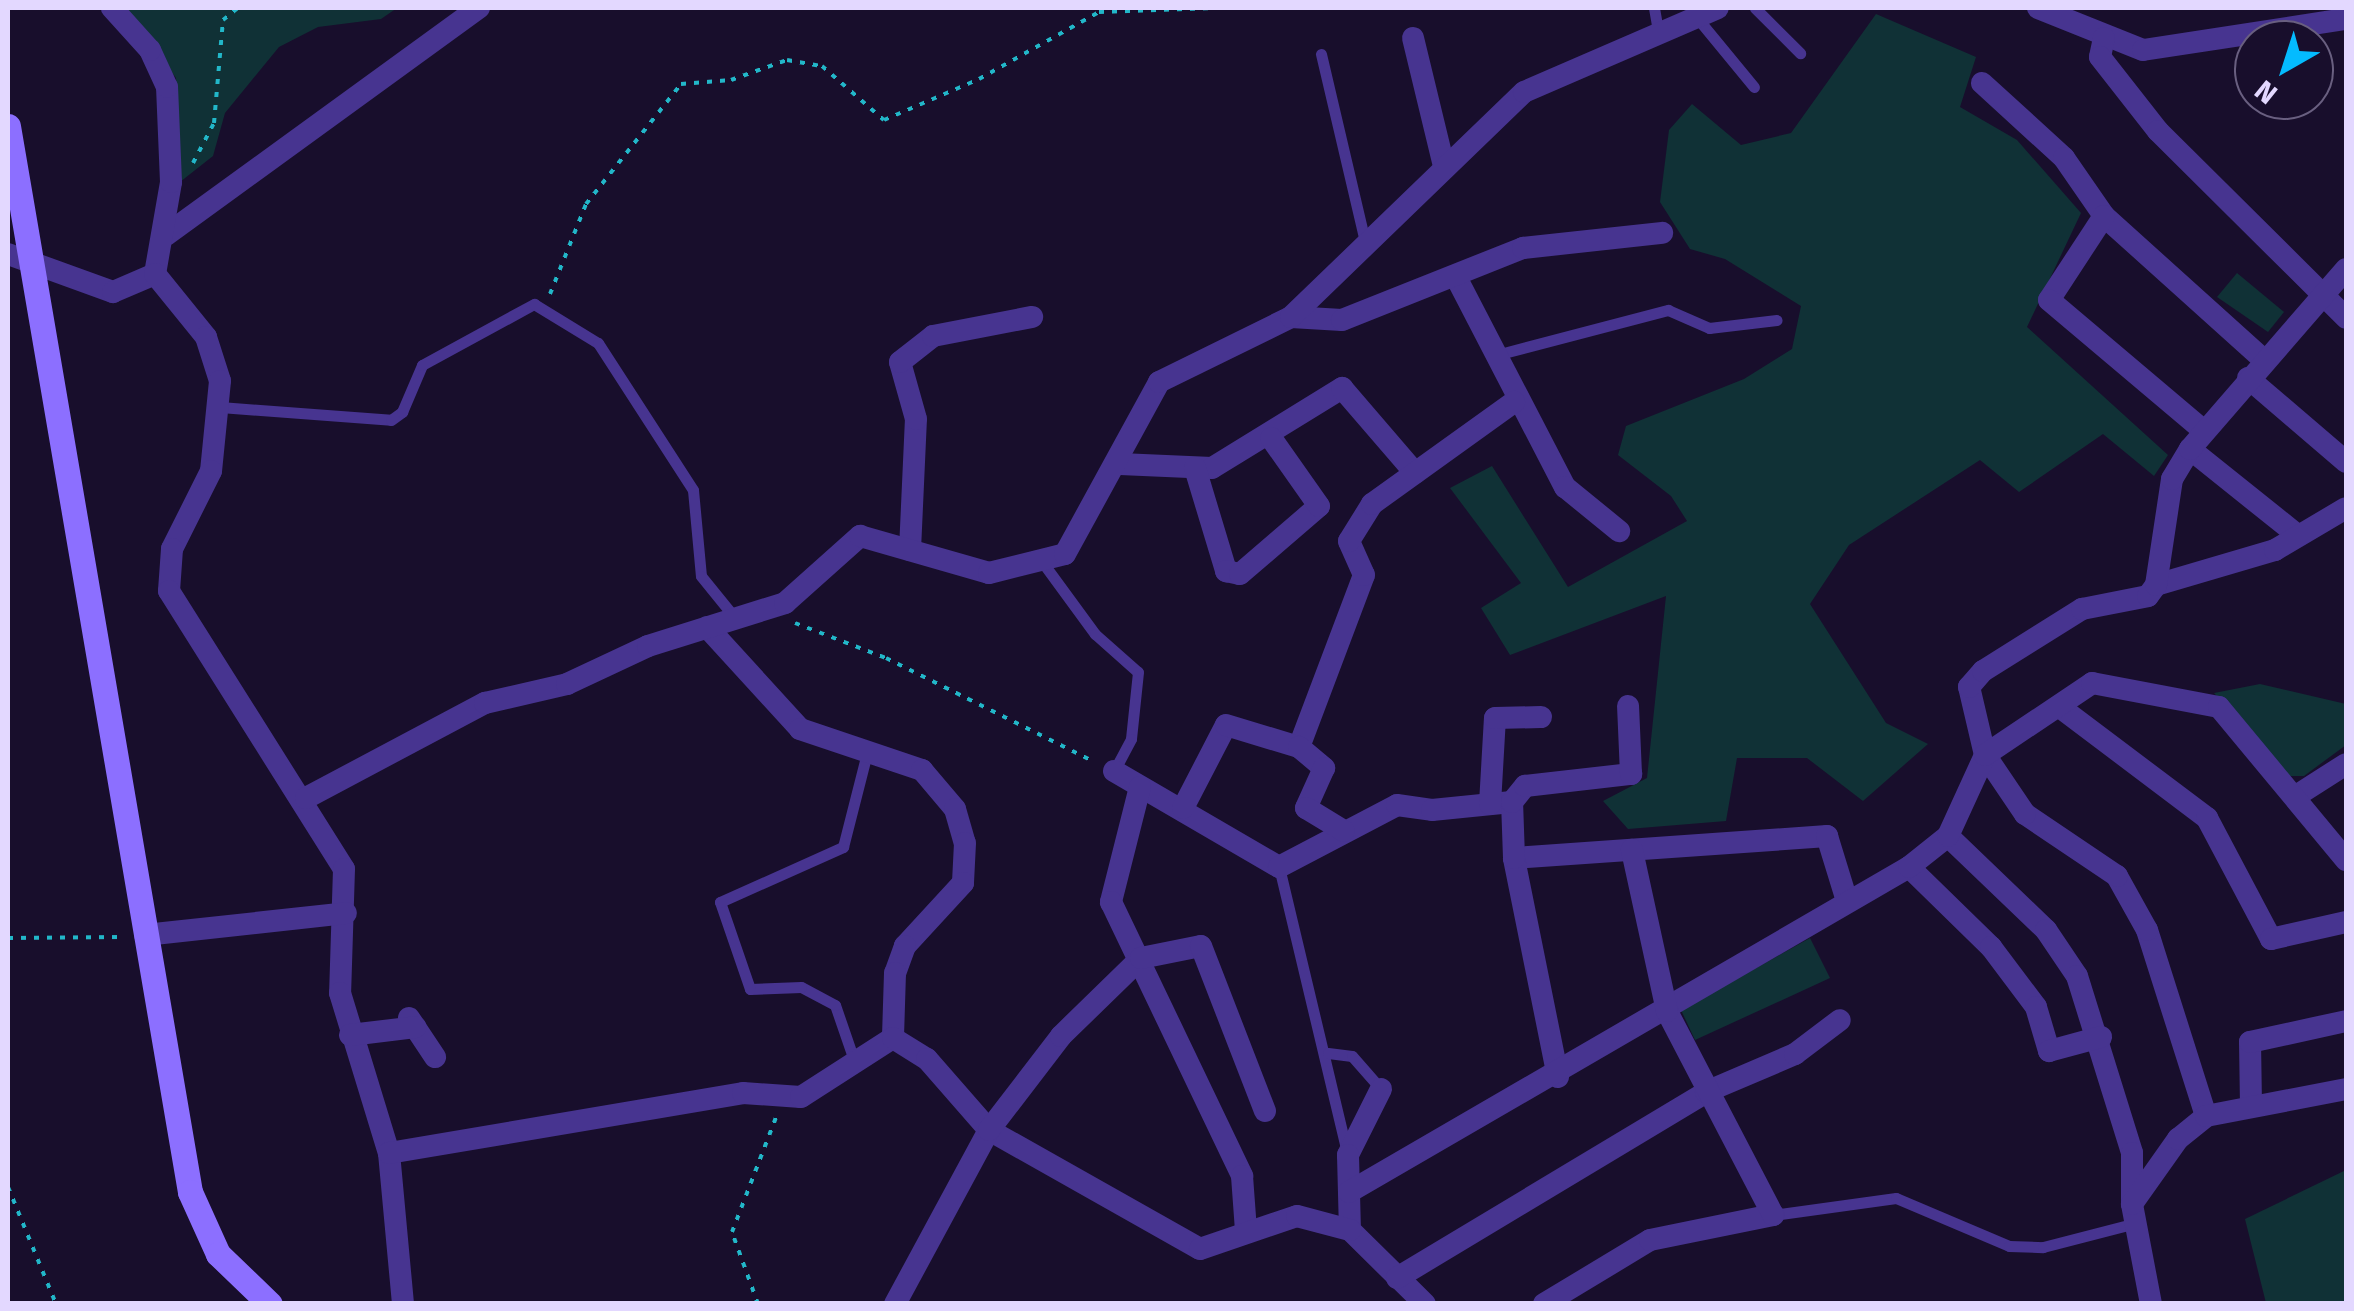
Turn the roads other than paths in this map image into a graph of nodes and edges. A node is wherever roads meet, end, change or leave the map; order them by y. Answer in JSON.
{"nodes":[{"id":1,"x":112,"y":8,"type":"edge"},
{"id":2,"x":479,"y":8,"type":"edge"},
{"id":3,"x":1654,"y":8,"type":"edge"},
{"id":4,"x":1755,"y":8,"type":"edge"},
{"id":5,"x":2038,"y":8,"type":"edge"},
{"id":6,"x":1708,"y":13,"type":"edge"},
{"id":7,"x":2346,"y":18,"type":"edge"},
{"id":8,"x":1659,"y":37,"type":"junction"},
{"id":9,"x":1413,"y":38,"type":"dead end"},
{"id":10,"x":2104,"y":38,"type":"junction"},
{"id":11,"x":1800,"y":53,"type":"dead end"},
{"id":12,"x":1321,"y":54,"type":"dead end"},
{"id":13,"x":1982,"y":83,"type":"dead end"},
{"id":14,"x":1754,"y":87,"type":"dead end"},
{"id":15,"x":8,"y":126,"type":"edge"},
{"id":16,"x":1443,"y":162,"type":"junction"},
{"id":17,"x":2104,"y":216,"type":"junction"},
{"id":18,"x":1662,"y":233,"type":"dead end"},
{"id":19,"x":166,"y":235,"type":"junction"},
{"id":20,"x":1365,"y":241,"type":"junction"},
{"id":21,"x":19,"y":258,"type":"edge"},
{"id":22,"x":2346,"y":269,"type":"edge"},
{"id":23,"x":156,"y":274,"type":"junction"},
{"id":24,"x":1456,"y":277,"type":"junction"},
{"id":25,"x":2322,"y":296,"type":"junction"},
{"id":26,"x":1032,"y":317,"type":"dead end"},
{"id":27,"x":1290,"y":318,"type":"junction"},
{"id":28,"x":2346,"y":318,"type":"edge"},
{"id":29,"x":1776,"y":320,"type":"dead end"},
{"id":30,"x":1493,"y":356,"type":"junction"},
{"id":31,"x":2256,"y":369,"type":"junction"},
{"id":32,"x":1514,"y":402,"type":"junction"},
{"id":33,"x":220,"y":407,"type":"junction"},
{"id":34,"x":1270,"y":438,"type":"junction"},
{"id":35,"x":2196,"y":439,"type":"junction"},
{"id":36,"x":2346,"y":462,"type":"edge"},
{"id":37,"x":1120,"y":464,"type":"junction"},
{"id":38,"x":1195,"y":468,"type":"junction"},
{"id":39,"x":1415,"y":472,"type":"junction"},
{"id":40,"x":2346,"y":508,"type":"edge"},
{"id":41,"x":1620,"y":531,"type":"dead end"},
{"id":42,"x":2296,"y":534,"type":"junction"},
{"id":43,"x":910,"y":550,"type":"junction"},
{"id":44,"x":1043,"y":563,"type":"junction"},
{"id":45,"x":2156,"y":586,"type":"junction"},
{"id":46,"x":736,"y":618,"type":"junction"},
{"id":47,"x":706,"y":627,"type":"junction"},
{"id":48,"x":1628,"y":706,"type":"dead end"},
{"id":49,"x":2061,"y":708,"type":"junction"},
{"id":50,"x":1542,"y":716,"type":"dead end"},
{"id":51,"x":1299,"y":747,"type":"junction"},
{"id":52,"x":867,"y":754,"type":"junction"},
{"id":53,"x":1985,"y":755,"type":"junction"},
{"id":54,"x":2346,"y":764,"type":"edge"},
{"id":55,"x":1114,"y":772,"type":"joint"},
{"id":56,"x":1140,"y":787,"type":"junction"},
{"id":57,"x":2296,"y":796,"type":"junction"},
{"id":58,"x":306,"y":798,"type":"junction"},
{"id":59,"x":1501,"y":803,"type":"junction"},
{"id":60,"x":1183,"y":808,"type":"junction"},
{"id":61,"x":1344,"y":831,"type":"junction"},
{"id":62,"x":1948,"y":836,"type":"junction"},
{"id":63,"x":1632,"y":850,"type":"junction"},
{"id":64,"x":1514,"y":858,"type":"junction"},
{"id":65,"x":2346,"y":860,"type":"edge"},
{"id":66,"x":1278,"y":866,"type":"junction"},
{"id":67,"x":1909,"y":867,"type":"junction"},
{"id":68,"x":1848,"y":902,"type":"junction"},
{"id":69,"x":346,"y":914,"type":"junction"},
{"id":70,"x":2346,"y":922,"type":"edge"},
{"id":71,"x":145,"y":935,"type":"junction"},
{"id":72,"x":1141,"y":958,"type":"junction"},
{"id":73,"x":1667,"y":1011,"type":"junction"},
{"id":74,"x":1840,"y":1020,"type":"dead end"},
{"id":75,"x":2346,"y":1022,"type":"edge"},
{"id":76,"x":350,"y":1034,"type":"junction"},
{"id":77,"x":2101,"y":1037,"type":"junction"},
{"id":78,"x":893,"y":1038,"type":"junction"},
{"id":79,"x":1328,"y":1054,"type":"junction"},
{"id":80,"x":434,"y":1056,"type":"dead end"},
{"id":81,"x":855,"y":1062,"type":"junction"},
{"id":82,"x":1558,"y":1077,"type":"junction"},
{"id":83,"x":1381,"y":1088,"type":"joint"},
{"id":84,"x":2346,"y":1088,"type":"edge"},
{"id":85,"x":1706,"y":1092,"type":"junction"},
{"id":86,"x":2251,"y":1104,"type":"junction"},
{"id":87,"x":1265,"y":1110,"type":"dead end"},
{"id":88,"x":2206,"y":1116,"type":"junction"},
{"id":89,"x":989,"y":1130,"type":"junction"},
{"id":90,"x":390,"y":1152,"type":"junction"},
{"id":91,"x":1348,"y":1155,"type":"junction"},
{"id":92,"x":1350,"y":1192,"type":"junction"},
{"id":93,"x":2132,"y":1214,"type":"junction"},
{"id":94,"x":1773,"y":1215,"type":"junction"},
{"id":95,"x":1350,"y":1230,"type":"junction"},
{"id":96,"x":1246,"y":1231,"type":"junction"},
{"id":97,"x":1397,"y":1278,"type":"junction"},
{"id":98,"x":259,"y":1301,"type":"edge"},
{"id":99,"x":404,"y":1304,"type":"edge"},
{"id":100,"x":895,"y":1304,"type":"edge"},
{"id":101,"x":1425,"y":1304,"type":"edge"},
{"id":102,"x":1544,"y":1304,"type":"edge"},
{"id":103,"x":2151,"y":1304,"type":"edge"}],
"edges":[{"from":1,"to":19,"type":"street"},
{"from":2,"to":19,"type":"street"},
{"from":3,"to":8,"type":"lane"},
{"from":4,"to":11,"type":"lane"},
{"from":5,"to":10,"type":"street"},
{"from":6,"to":8,"type":"street"},
{"from":6,"to":14,"type":"lane"},
{"from":7,"to":10,"type":"street"},
{"from":8,"to":16,"type":"street"},
{"from":9,"to":16,"type":"street"},
{"from":10,"to":25,"type":"street"},
{"from":12,"to":20,"type":"lane"},
{"from":13,"to":17,"type":"street"},
{"from":15,"to":21,"type":"street"},
{"from":16,"to":20,"type":"street"},
{"from":17,"to":31,"type":"street"},
{"from":17,"to":35,"type":"street"},
{"from":18,"to":24,"type":"street"},
{"from":19,"to":23,"type":"street"},
{"from":20,"to":27,"type":"street"},
{"from":21,"to":23,"type":"street"},
{"from":21,"to":71,"type":"street"},
{"from":22,"to":25,"type":"street"},
{"from":23,"to":33,"type":"street"},
{"from":24,"to":27,"type":"street"},
{"from":24,"to":30,"type":"street"},
{"from":25,"to":28,"type":"street"},
{"from":25,"to":31,"type":"street"},
{"from":26,"to":43,"type":"street"},
{"from":27,"to":37,"type":"street"},
{"from":29,"to":30,"type":"lane"},
{"from":30,"to":32,"type":"street"},
{"from":31,"to":35,"type":"street"},
{"from":31,"to":36,"type":"street"},
{"from":32,"to":39,"type":"street"},
{"from":32,"to":41,"type":"street"},
{"from":33,"to":46,"type":"lane"},
{"from":33,"to":58,"type":"street"},
{"from":34,"to":38,"type":"street"},
{"from":34,"to":38,"type":"street"},
{"from":34,"to":39,"type":"street"},
{"from":35,"to":42,"type":"street"},
{"from":35,"to":45,"type":"street"},
{"from":37,"to":38,"type":"street"},
{"from":37,"to":44,"type":"street"},
{"from":39,"to":51,"type":"street"},
{"from":40,"to":42,"type":"street"},
{"from":42,"to":45,"type":"street"},
{"from":43,"to":44,"type":"street"},
{"from":43,"to":46,"type":"street"},
{"from":44,"to":55,"type":"lane"},
{"from":45,"to":53,"type":"street"},
{"from":46,"to":47,"type":"street"},
{"from":47,"to":52,"type":"street"},
{"from":47,"to":58,"type":"street"},
{"from":48,"to":59,"type":"street"},
{"from":49,"to":53,"type":"street"},
{"from":49,"to":57,"type":"street"},
{"from":49,"to":70,"type":"street"},
{"from":50,"to":59,"type":"street"},
{"from":51,"to":60,"type":"street"},
{"from":51,"to":61,"type":"street"},
{"from":52,"to":78,"type":"street"},
{"from":52,"to":81,"type":"lane"},
{"from":53,"to":62,"type":"street"},
{"from":53,"to":88,"type":"street"},
{"from":54,"to":57,"type":"street"},
{"from":55,"to":56,"type":"street"},
{"from":56,"to":60,"type":"street"},
{"from":56,"to":72,"type":"street"},
{"from":57,"to":65,"type":"street"},
{"from":58,"to":69,"type":"street"},
{"from":59,"to":61,"type":"street"},
{"from":59,"to":64,"type":"street"},
{"from":60,"to":66,"type":"street"},
{"from":61,"to":66,"type":"street"},
{"from":62,"to":67,"type":"street"},
{"from":62,"to":77,"type":"street"},
{"from":63,"to":64,"type":"street"},
{"from":63,"to":68,"type":"street"},
{"from":63,"to":73,"type":"street"},
{"from":64,"to":82,"type":"street"},
{"from":66,"to":79,"type":"lane"},
{"from":67,"to":68,"type":"street"},
{"from":67,"to":77,"type":"street"},
{"from":68,"to":73,"type":"street"},
{"from":69,"to":71,"type":"street"},
{"from":69,"to":76,"type":"street"},
{"from":71,"to":98,"type":"street"},
{"from":72,"to":87,"type":"street"},
{"from":72,"to":89,"type":"street"},
{"from":72,"to":96,"type":"street"},
{"from":73,"to":82,"type":"street"},
{"from":73,"to":85,"type":"street"},
{"from":74,"to":85,"type":"street"},
{"from":75,"to":86,"type":"street"},
{"from":76,"to":80,"type":"street"},
{"from":76,"to":90,"type":"street"},
{"from":77,"to":93,"type":"street"},
{"from":78,"to":81,"type":"street"},
{"from":78,"to":89,"type":"street"},
{"from":79,"to":83,"type":"lane"},
{"from":79,"to":91,"type":"lane"},
{"from":81,"to":90,"type":"street"},
{"from":82,"to":92,"type":"street"},
{"from":83,"to":91,"type":"street"},
{"from":84,"to":86,"type":"street"},
{"from":85,"to":94,"type":"street"},
{"from":85,"to":97,"type":"street"},
{"from":86,"to":88,"type":"street"},
{"from":88,"to":93,"type":"street"},
{"from":89,"to":96,"type":"street"},
{"from":89,"to":100,"type":"street"},
{"from":90,"to":99,"type":"street"},
{"from":91,"to":92,"type":"street"},
{"from":92,"to":95,"type":"street"},
{"from":93,"to":94,"type":"lane"},
{"from":93,"to":103,"type":"street"},
{"from":94,"to":102,"type":"street"},
{"from":95,"to":96,"type":"street"},
{"from":95,"to":97,"type":"street"},
{"from":97,"to":101,"type":"street"}]}
